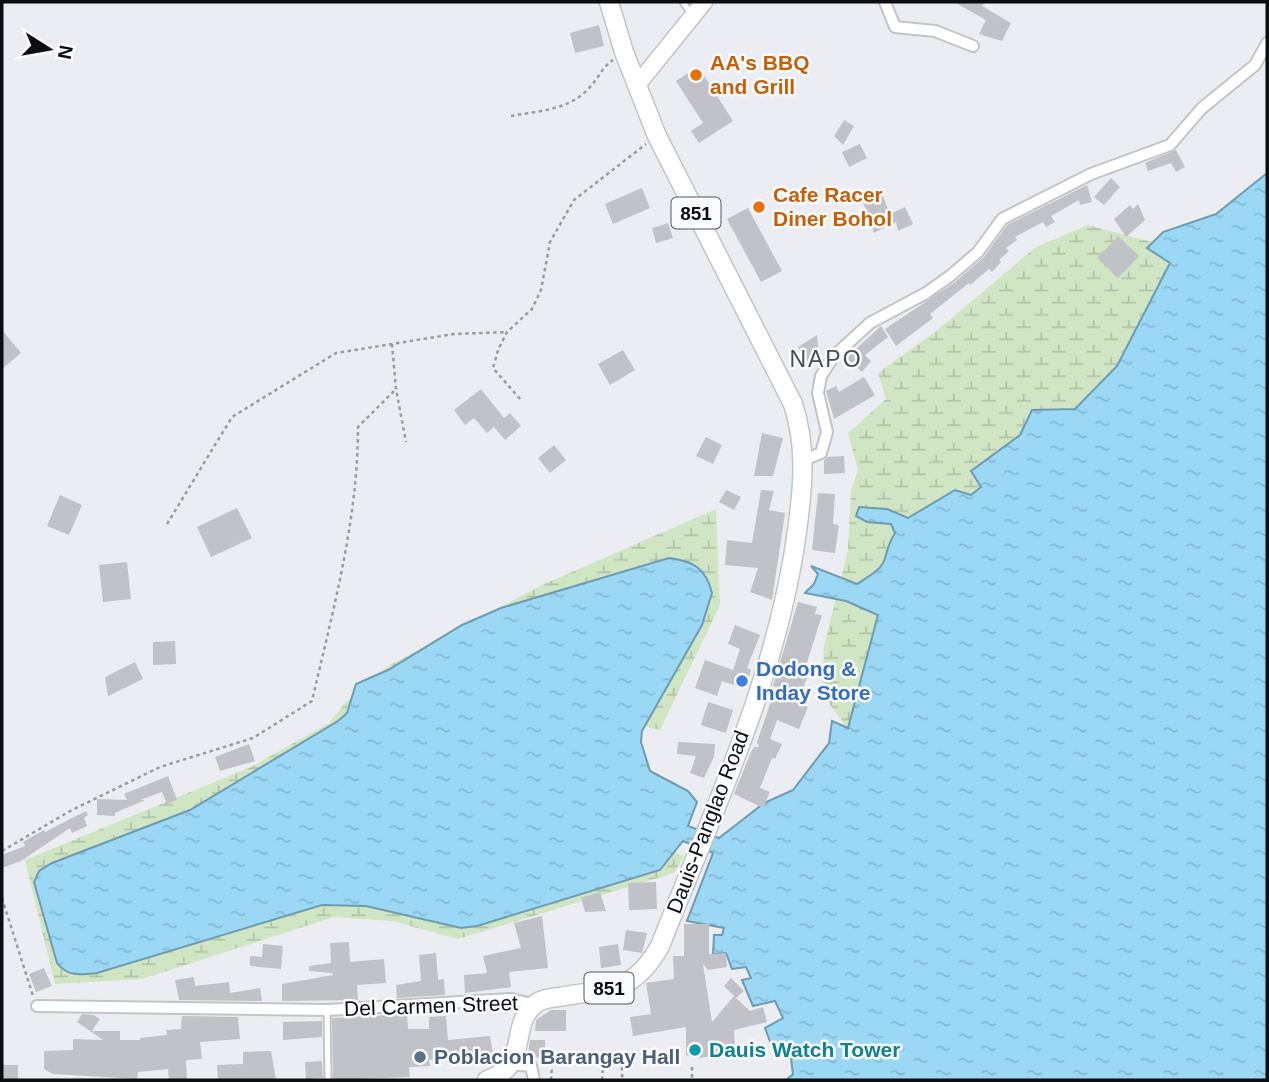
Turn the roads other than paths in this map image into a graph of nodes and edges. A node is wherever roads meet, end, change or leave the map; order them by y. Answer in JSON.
{"nodes":[{"id":1,"x":610,"y":2,"type":"edge"},
{"id":2,"x":683,"y":2,"type":"edge"},
{"id":3,"x":704,"y":2,"type":"edge"},
{"id":4,"x":885,"y":2,"type":"edge"},
{"id":5,"x":692,"y":17,"type":"junction"},
{"id":6,"x":1267,"y":43,"type":"edge"},
{"id":7,"x":973,"y":46,"type":"dead end"},
{"id":8,"x":637,"y":86,"type":"junction"},
{"id":9,"x":804,"y":460,"type":"junction"},
{"id":10,"x":534,"y":1005,"type":"junction"},
{"id":11,"x":37,"y":1006,"type":"road end"},
{"id":12,"x":327,"y":1010,"type":"junction"},
{"id":13,"x":510,"y":1064,"type":"junction"},
{"id":14,"x":328,"y":1080,"type":"edge"},
{"id":15,"x":487,"y":1080,"type":"edge"},
{"id":16,"x":534,"y":1080,"type":"edge"}],
"edges":[{"from":1,"to":8,"type":"main road","name":"Dauis-Panglao Road","number":"851"},
{"from":2,"to":5,"type":"lane"},
{"from":3,"to":5,"type":"main road"},
{"from":4,"to":7,"type":"street"},
{"from":5,"to":8,"type":"main road"},
{"from":6,"to":9,"type":"street"},
{"from":8,"to":9,"type":"main road","name":"Dauis-Panglao Road","number":"851"},
{"from":9,"to":10,"type":"main road","name":"Dauis-Panglao Road","number":"851"},
{"from":10,"to":12,"type":"street","name":"Del Carmen Street"},
{"from":10,"to":13,"type":"main road"},
{"from":11,"to":12,"type":"street","name":"Del Carmen Street"},
{"from":12,"to":14,"type":"lane"},
{"from":13,"to":15,"type":"main road"},
{"from":13,"to":16,"type":"street"}]}
